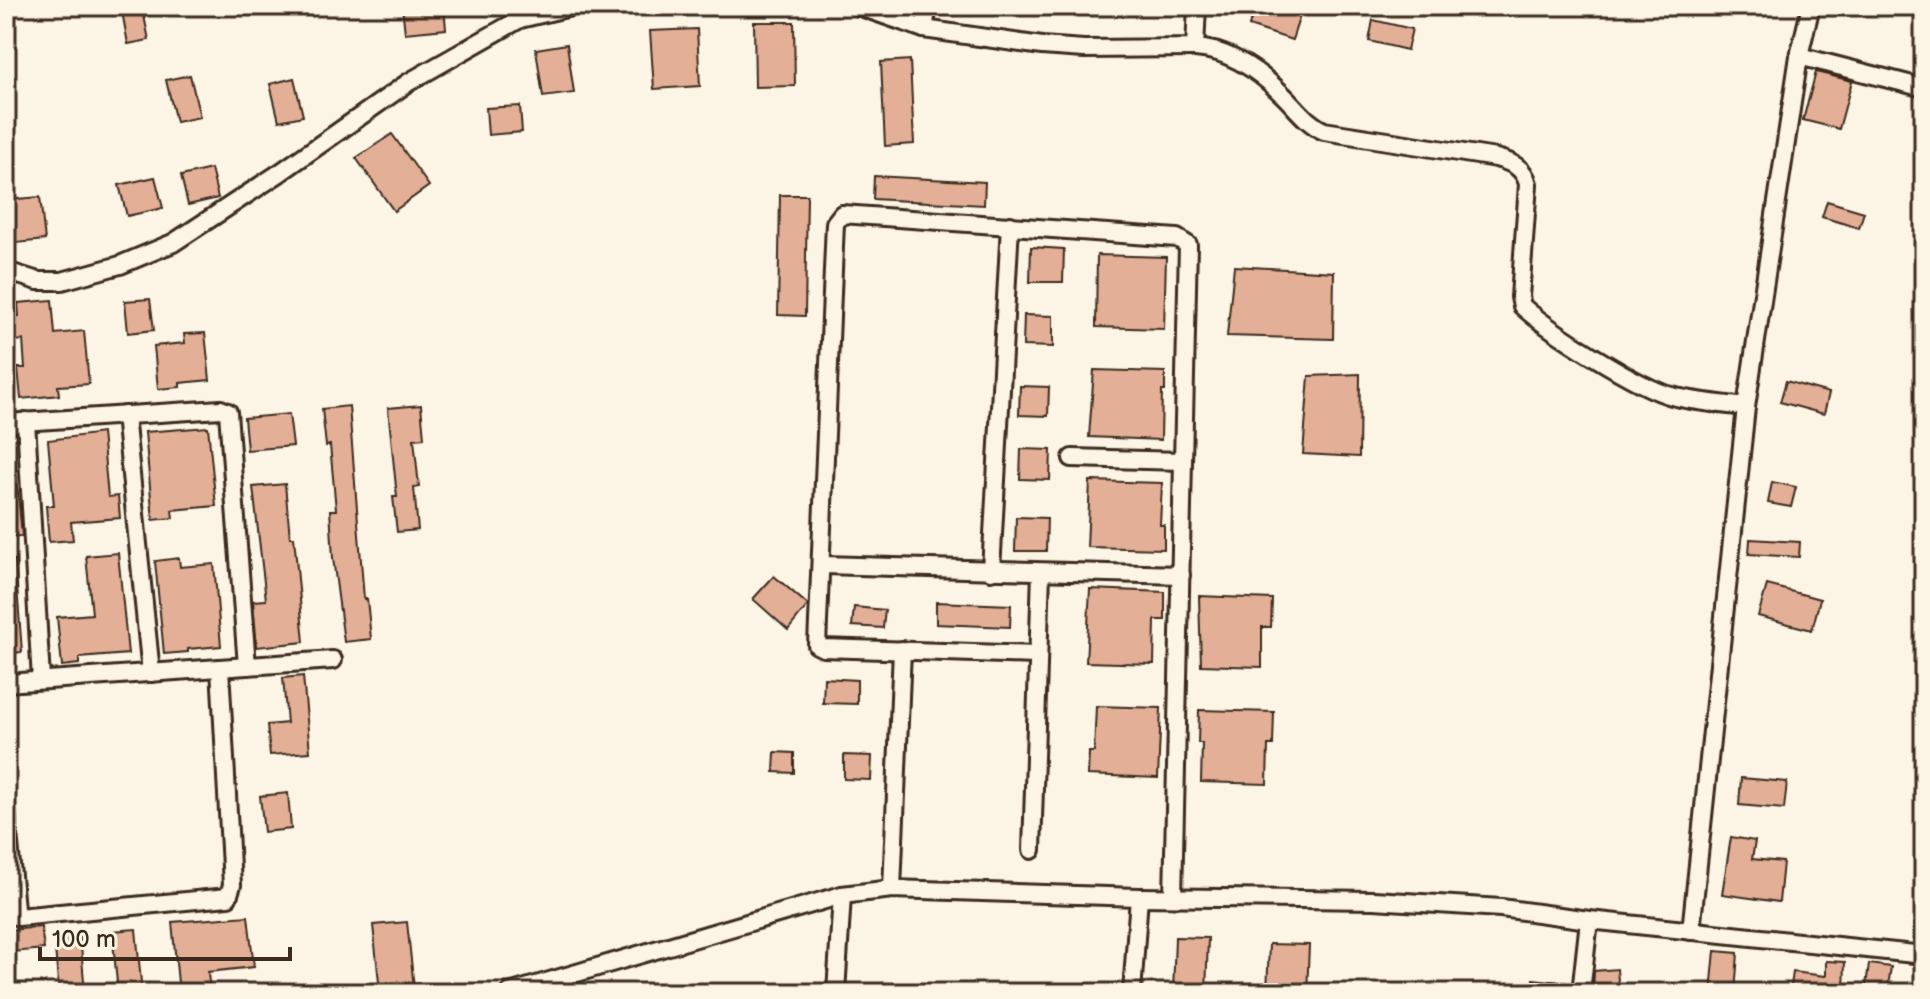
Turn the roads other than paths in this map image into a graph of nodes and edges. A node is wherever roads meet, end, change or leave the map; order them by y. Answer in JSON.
{"nodes":[{"id":1,"x":575,"y":6,"type":"edge"},
{"id":2,"x":858,"y":6,"type":"edge"},
{"id":3,"x":928,"y":6,"type":"edge"},
{"id":4,"x":1197,"y":6,"type":"edge"},
{"id":5,"x":1811,"y":6,"type":"edge"},
{"id":6,"x":924,"y":29,"type":"junction"},
{"id":7,"x":1195,"y":48,"type":"junction"},
{"id":8,"x":1799,"y":56,"type":"junction"},
{"id":9,"x":1924,"y":88,"type":"edge"},
{"id":10,"x":1010,"y":225,"type":"junction"},
{"id":11,"x":6,"y":271,"type":"edge"},
{"id":12,"x":1746,"y":407,"type":"junction"},
{"id":13,"x":125,"y":415,"type":"junction"},
{"id":14,"x":26,"y":421,"type":"junction"},
{"id":15,"x":6,"y":423,"type":"edge"},
{"id":16,"x":1072,"y":458,"type":"dead end"},
{"id":17,"x":1182,"y":461,"type":"junction"},
{"id":18,"x":823,"y":565,"type":"junction"},
{"id":19,"x":991,"y":571,"type":"junction"},
{"id":20,"x":1041,"y":572,"type":"junction"},
{"id":21,"x":1181,"y":575,"type":"junction"},
{"id":22,"x":902,"y":650,"type":"junction"},
{"id":23,"x":1038,"y":655,"type":"junction"},
{"id":24,"x":333,"y":660,"type":"dead end"},
{"id":25,"x":247,"y":666,"type":"junction"},
{"id":26,"x":220,"y":668,"type":"junction"},
{"id":27,"x":151,"y":673,"type":"junction"},
{"id":28,"x":41,"y":680,"type":"junction"},
{"id":29,"x":6,"y":683,"type":"edge"},
{"id":30,"x":6,"y":810,"type":"edge"},
{"id":31,"x":7,"y":829,"type":"edge"},
{"id":32,"x":1032,"y":850,"type":"dead end"},
{"id":33,"x":892,"y":889,"type":"junction"},
{"id":34,"x":842,"y":895,"type":"junction"},
{"id":35,"x":1139,"y":897,"type":"junction"},
{"id":36,"x":1173,"y":897,"type":"junction"},
{"id":37,"x":1589,"y":920,"type":"junction"},
{"id":38,"x":1691,"y":931,"type":"junction"},
{"id":39,"x":1924,"y":955,"type":"edge"},
{"id":40,"x":509,"y":993,"type":"edge"},
{"id":41,"x":836,"y":993,"type":"edge"},
{"id":42,"x":1132,"y":993,"type":"edge"},
{"id":43,"x":1581,"y":993,"type":"edge"}],
"edges":[{"from":1,"to":11,"type":"street"},
{"from":2,"to":6,"type":"street"},
{"from":3,"to":6,"type":"street"},
{"from":4,"to":7,"type":"street"},
{"from":5,"to":8,"type":"street"},
{"from":6,"to":7,"type":"street"},
{"from":7,"to":12,"type":"street"},
{"from":8,"to":9,"type":"street"},
{"from":8,"to":12,"type":"street"},
{"from":10,"to":17,"type":"street"},
{"from":10,"to":18,"type":"street"},
{"from":10,"to":19,"type":"street"},
{"from":12,"to":38,"type":"street"},
{"from":13,"to":14,"type":"street"},
{"from":13,"to":25,"type":"street"},
{"from":13,"to":27,"type":"street"},
{"from":14,"to":15,"type":"street"},
{"from":14,"to":28,"type":"street"},
{"from":16,"to":17,"type":"street"},
{"from":17,"to":21,"type":"street"},
{"from":18,"to":19,"type":"street"},
{"from":18,"to":22,"type":"street"},
{"from":19,"to":20,"type":"street"},
{"from":20,"to":21,"type":"street"},
{"from":20,"to":23,"type":"street"},
{"from":21,"to":36,"type":"street"},
{"from":22,"to":23,"type":"street"},
{"from":22,"to":33,"type":"street"},
{"from":23,"to":32,"type":"street"},
{"from":24,"to":25,"type":"street"},
{"from":25,"to":26,"type":"street"},
{"from":26,"to":27,"type":"street"},
{"from":26,"to":31,"type":"street"},
{"from":27,"to":28,"type":"street"},
{"from":28,"to":29,"type":"street"},
{"from":30,"to":31,"type":"street"},
{"from":33,"to":34,"type":"street"},
{"from":33,"to":35,"type":"street"},
{"from":34,"to":40,"type":"street"},
{"from":34,"to":41,"type":"street"},
{"from":35,"to":36,"type":"street"},
{"from":35,"to":42,"type":"street"},
{"from":36,"to":37,"type":"street"},
{"from":37,"to":38,"type":"street"},
{"from":37,"to":43,"type":"street"},
{"from":38,"to":39,"type":"street"}]}
